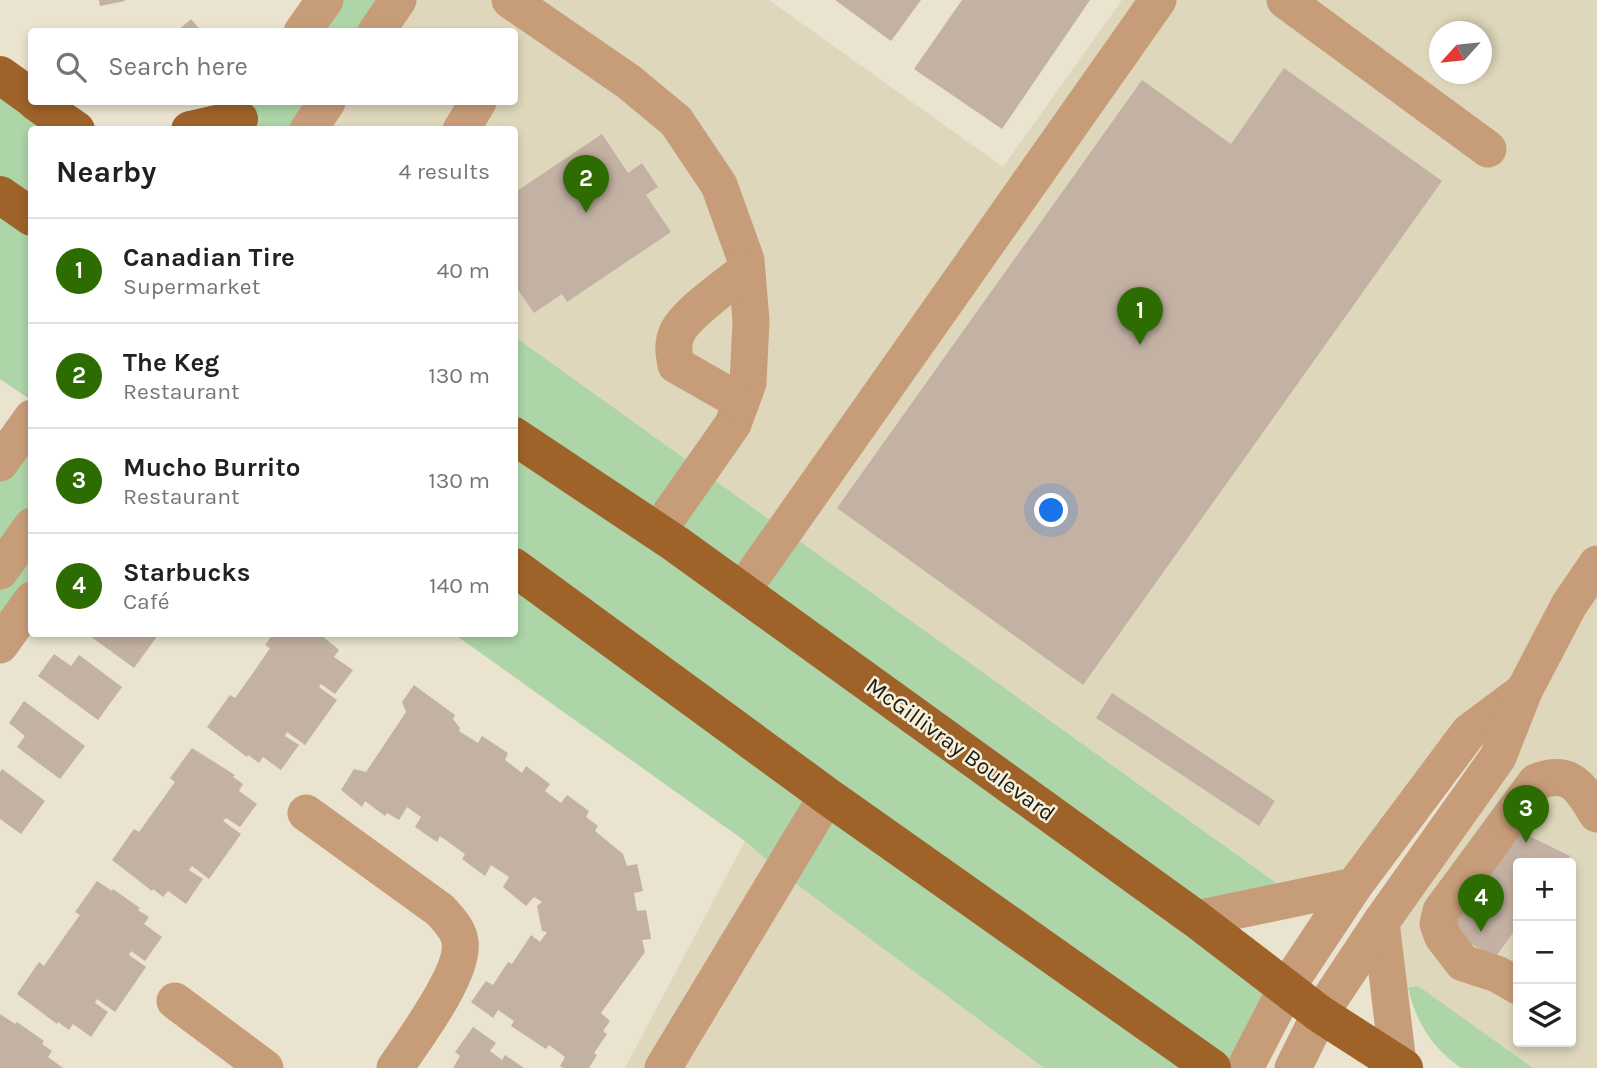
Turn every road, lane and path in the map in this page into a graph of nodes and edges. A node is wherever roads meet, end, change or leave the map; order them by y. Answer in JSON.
{"nodes":[{"id":1,"x":325,"y":0,"type":"edge"},
{"id":2,"x":398,"y":0,"type":"edge"},
{"id":3,"x":1158,"y":0,"type":"edge"},
{"id":4,"x":1284,"y":0,"type":"edge"},
{"id":5,"x":518,"y":18,"type":"edge"},
{"id":6,"x":305,"y":28,"type":"edge"},
{"id":7,"x":379,"y":28,"type":"edge"},
{"id":8,"x":0,"y":75,"type":"edge"},
{"id":9,"x":28,"y":95,"type":"edge"},
{"id":10,"x":41,"y":105,"type":"edge"},
{"id":11,"x":325,"y":105,"type":"edge"},
{"id":12,"x":476,"y":105,"type":"edge"},
{"id":13,"x":241,"y":117,"type":"edge"},
{"id":14,"x":70,"y":126,"type":"edge"},
{"id":15,"x":206,"y":126,"type":"edge"},
{"id":16,"x":311,"y":126,"type":"edge"},
{"id":17,"x":463,"y":126,"type":"edge"},
{"id":18,"x":1488,"y":149,"type":"dead end"},
{"id":19,"x":0,"y":195,"type":"edge"},
{"id":20,"x":28,"y":214,"type":"edge"},
{"id":21,"x":746,"y":270,"type":"junction"},
{"id":22,"x":741,"y":402,"type":"junction"},
{"id":23,"x":28,"y":423,"type":"edge"},
{"id":24,"x":518,"y":439,"type":"edge"},
{"id":25,"x":1,"y":460,"type":"edge"},
{"id":26,"x":658,"y":531,"type":"junction"},
{"id":27,"x":28,"y":532,"type":"edge"},
{"id":28,"x":1597,"y":564,"type":"edge"},
{"id":29,"x":0,"y":571,"type":"edge"},
{"id":30,"x":518,"y":571,"type":"edge"},
{"id":31,"x":742,"y":591,"type":"junction"},
{"id":32,"x":28,"y":606,"type":"edge"},
{"id":33,"x":0,"y":645,"type":"edge"},
{"id":34,"x":1524,"y":691,"type":"junction"},
{"id":35,"x":827,"y":796,"type":"junction"},
{"id":36,"x":306,"y":813,"type":"dead end"},
{"id":37,"x":1597,"y":814,"type":"edge"},
{"id":38,"x":1354,"y":886,"type":"junction"},
{"id":39,"x":1196,"y":919,"type":"junction"},
{"id":40,"x":1381,"y":922,"type":"junction"},
{"id":41,"x":1514,"y":984,"type":"edge"},
{"id":42,"x":1287,"y":987,"type":"junction"},
{"id":43,"x":175,"y":1001,"type":"dead end"},
{"id":44,"x":1320,"y":1014,"type":"junction"},
{"id":45,"x":1401,"y":1066,"type":"edge"},
{"id":46,"x":265,"y":1068,"type":"edge"},
{"id":47,"x":395,"y":1068,"type":"edge"},
{"id":48,"x":663,"y":1068,"type":"edge"},
{"id":49,"x":1212,"y":1068,"type":"edge"},
{"id":50,"x":1245,"y":1068,"type":"edge"},
{"id":51,"x":1293,"y":1068,"type":"edge"}],
"edges":[{"from":1,"to":6,"type":"street"},
{"from":2,"to":7,"type":"street"},
{"from":3,"to":31,"type":"street"},
{"from":4,"to":18,"type":"street"},
{"from":5,"to":21,"type":"street"},
{"from":8,"to":9,"type":"main road"},
{"from":10,"to":14,"type":"main road"},
{"from":11,"to":16,"type":"street"},
{"from":12,"to":17,"type":"street"},
{"from":13,"to":15,"type":"main road"},
{"from":19,"to":20,"type":"main road"},
{"from":21,"to":22,"type":"street"},
{"from":21,"to":22,"type":"street"},
{"from":22,"to":26,"type":"street"},
{"from":23,"to":25,"type":"street"},
{"from":24,"to":26,"type":"main road","name":"McGillivray Boulevard"},
{"from":26,"to":31,"type":"main road","name":"McGillivray Boulevard"},
{"from":27,"to":29,"type":"street"},
{"from":28,"to":34,"type":"street"},
{"from":30,"to":35,"type":"main road"},
{"from":31,"to":39,"type":"main road","name":"McGillivray Boulevard"},
{"from":32,"to":33,"type":"street"},
{"from":34,"to":38,"type":"street"},
{"from":34,"to":40,"type":"street"},
{"from":35,"to":48,"type":"street"},
{"from":35,"to":49,"type":"main road"},
{"from":36,"to":47,"type":"street"},
{"from":37,"to":41,"type":"street"},
{"from":38,"to":39,"type":"street"},
{"from":38,"to":42,"type":"street"},
{"from":39,"to":42,"type":"main road","name":"McGillivray Boulevard"},
{"from":40,"to":44,"type":"street"},
{"from":40,"to":45,"type":"street"},
{"from":42,"to":44,"type":"main road","name":"McGillivray Boulevard"},
{"from":42,"to":50,"type":"street"},
{"from":43,"to":46,"type":"street"},
{"from":44,"to":45,"type":"main road","name":"McGillivray Boulevard"},
{"from":44,"to":51,"type":"street"}]}
